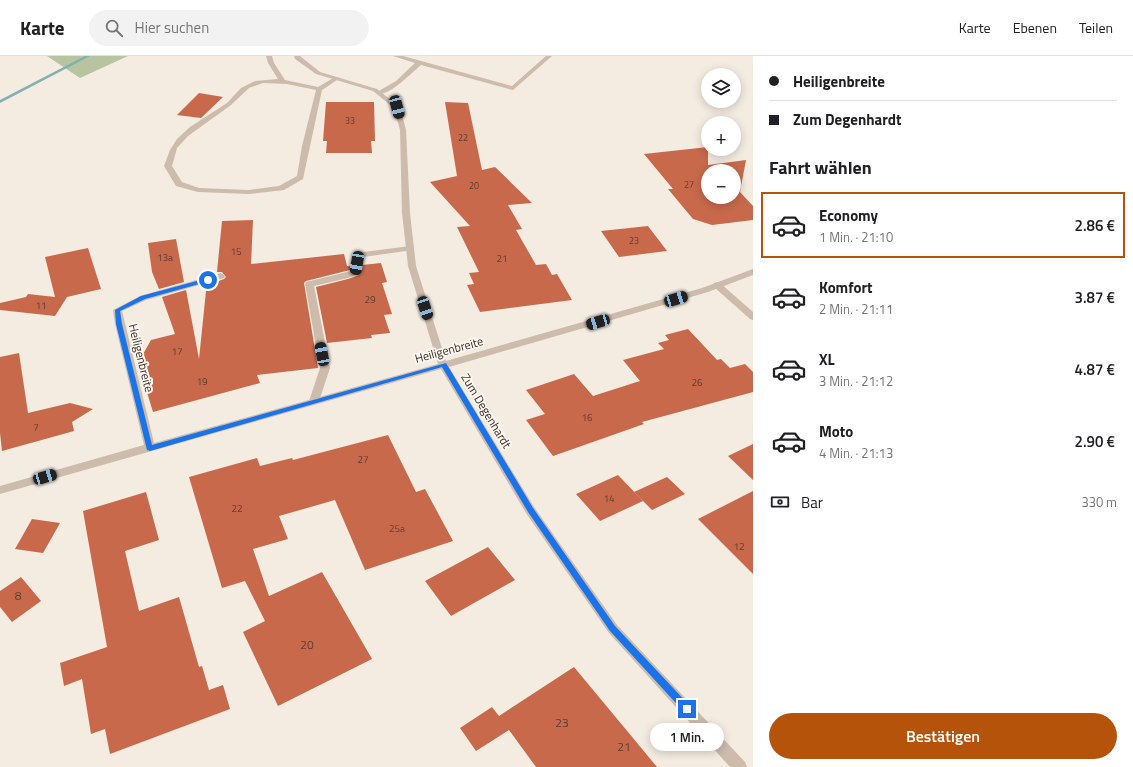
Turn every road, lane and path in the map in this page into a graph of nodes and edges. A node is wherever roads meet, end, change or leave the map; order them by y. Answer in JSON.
{"nodes":[{"id":1,"x":269,"y":56,"type":"edge"},
{"id":2,"x":297,"y":56,"type":"edge"},
{"id":3,"x":396,"y":56,"type":"edge"},
{"id":4,"x":549,"y":56,"type":"edge"},
{"id":5,"x":419,"y":63,"type":"junction"},
{"id":6,"x":337,"y":78,"type":"junction"},
{"id":7,"x":282,"y":81,"type":"junction"},
{"id":8,"x":319,"y":90,"type":"junction"},
{"id":9,"x":379,"y":93,"type":"junction"},
{"id":10,"x":410,"y":248,"type":"junction"},
{"id":11,"x":753,"y":272,"type":"edge"},
{"id":12,"x":221,"y":276,"type":"dead end"},
{"id":13,"x":717,"y":285,"type":"junction"},
{"id":14,"x":753,"y":317,"type":"edge"},
{"id":15,"x":443,"y":365,"type":"junction"},
{"id":16,"x":314,"y":401,"type":"junction"},
{"id":17,"x":150,"y":448,"type":"junction"},
{"id":18,"x":0,"y":490,"type":"edge"},
{"id":19,"x":740,"y":767,"type":"edge"}],
"edges":[{"from":1,"to":7,"type":"street"},
{"from":2,"to":6,"type":"street","name":"Zum Degenhardt"},
{"from":3,"to":5,"type":"street"},
{"from":4,"to":5,"type":"street"},
{"from":5,"to":9,"type":"street"},
{"from":6,"to":8,"type":"street"},
{"from":6,"to":9,"type":"street","name":"Zum Degenhardt"},
{"from":7,"to":8,"type":"street"},
{"from":7,"to":8,"type":"street"},
{"from":9,"to":10,"type":"street","name":"Zum Degenhardt"},
{"from":10,"to":15,"type":"street","name":"Zum Degenhardt"},
{"from":10,"to":16,"type":"street"},
{"from":11,"to":13,"type":"street","name":"Heiligenbreite"},
{"from":12,"to":17,"type":"street","name":"Heiligenbreite"},
{"from":13,"to":14,"type":"street"},
{"from":13,"to":15,"type":"street","name":"Heiligenbreite"},
{"from":15,"to":16,"type":"street","name":"Heiligenbreite"},
{"from":15,"to":19,"type":"street","name":"Zum Degenhardt"},
{"from":16,"to":17,"type":"street","name":"Heiligenbreite"},
{"from":17,"to":18,"type":"street","name":"Heiligenbreite"}]}
